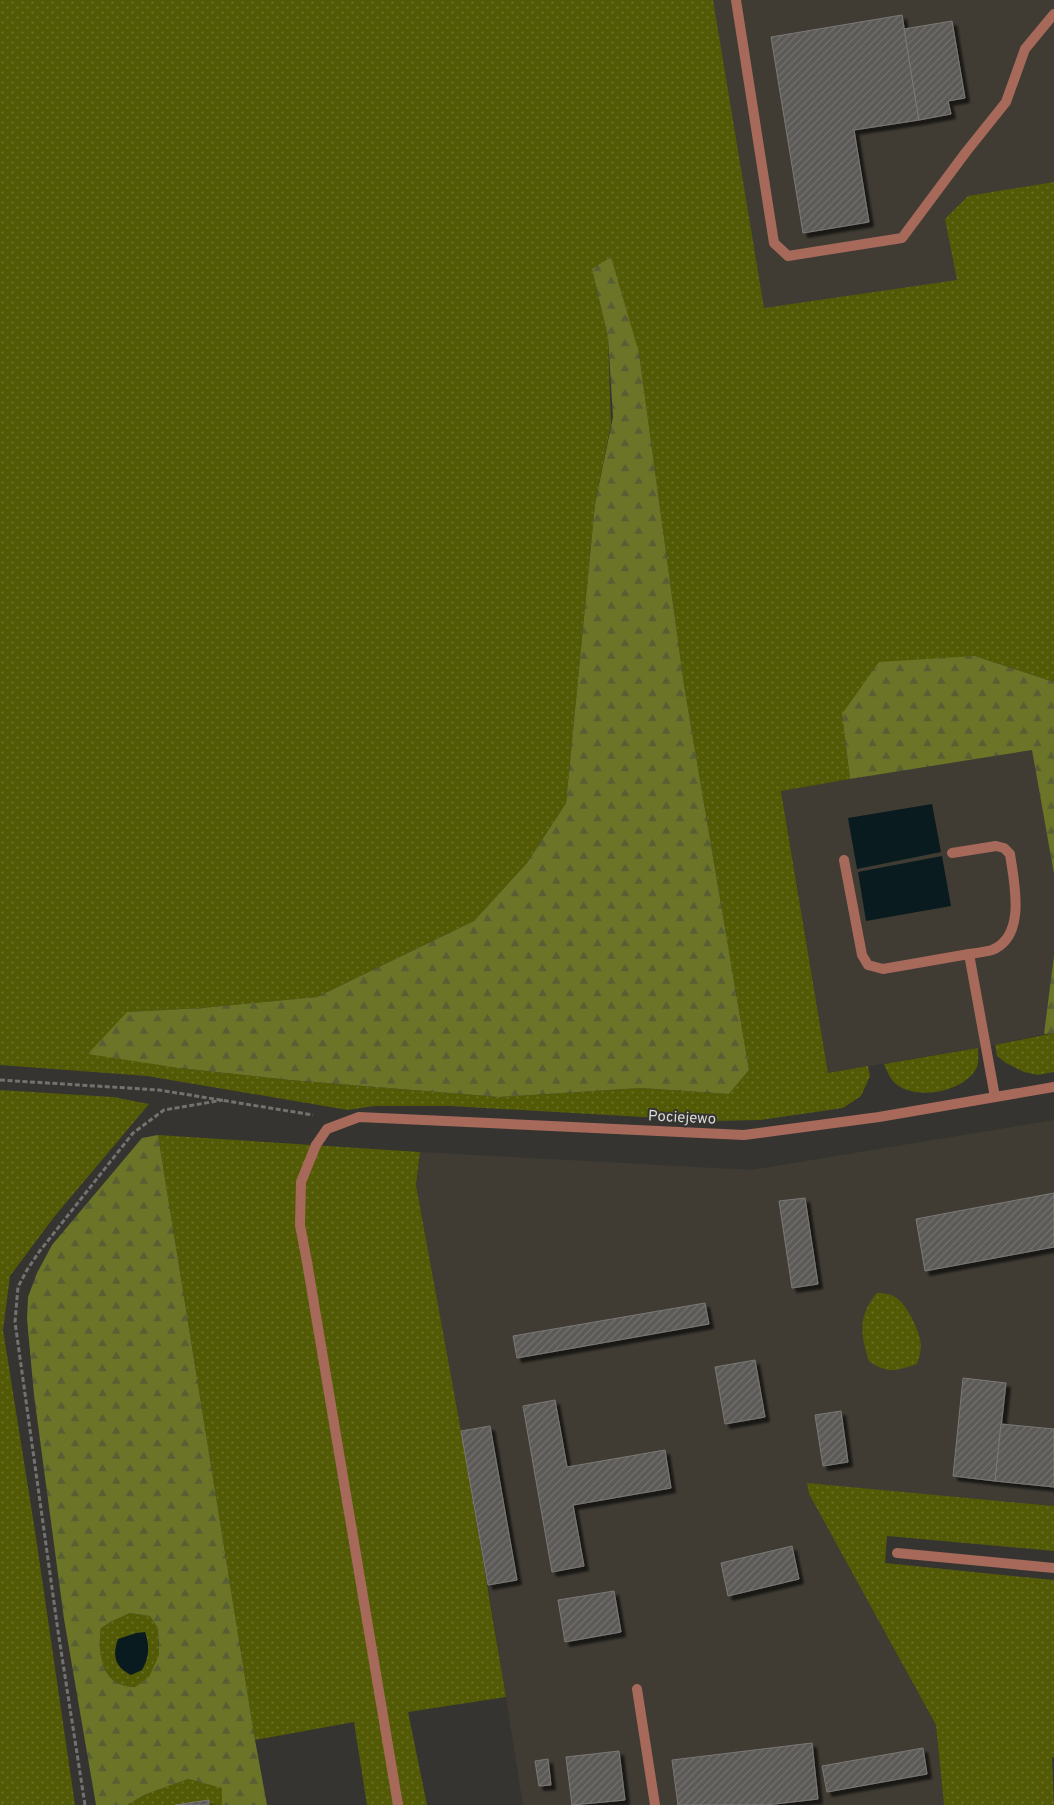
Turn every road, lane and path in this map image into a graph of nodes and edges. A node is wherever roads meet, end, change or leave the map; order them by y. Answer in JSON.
{"nodes":[{"id":1,"x":736,"y":0,"type":"edge"},
{"id":2,"x":1054,"y":14,"type":"edge"},
{"id":3,"x":952,"y":853,"type":"dead end"},
{"id":4,"x":844,"y":860,"type":"dead end"},
{"id":5,"x":969,"y":954,"type":"junction"},
{"id":6,"x":0,"y":1080,"type":"edge"},
{"id":7,"x":1054,"y":1087,"type":"edge"},
{"id":8,"x":995,"y":1097,"type":"junction"},
{"id":9,"x":223,"y":1100,"type":"junction"},
{"id":10,"x":317,"y":1116,"type":"dead end"},
{"id":11,"x":898,"y":1553,"type":"dead end"},
{"id":12,"x":1054,"y":1568,"type":"edge"},
{"id":13,"x":637,"y":1689,"type":"dead end"},
{"id":14,"x":85,"y":1805,"type":"edge"},
{"id":15,"x":398,"y":1805,"type":"edge"},
{"id":16,"x":655,"y":1805,"type":"edge"}],
"edges":[{"from":1,"to":2,"type":"street"},
{"from":3,"to":5,"type":"street"},
{"from":4,"to":5,"type":"street"},
{"from":5,"to":8,"type":"street"},
{"from":6,"to":9,"type":"path"},
{"from":7,"to":8,"type":"street","name":"Pociejewo"},
{"from":8,"to":15,"type":"street","name":"Pociejewo"},
{"from":9,"to":10,"type":"path"},
{"from":9,"to":14,"type":"path"},
{"from":11,"to":12,"type":"street"},
{"from":13,"to":16,"type":"street"}]}
